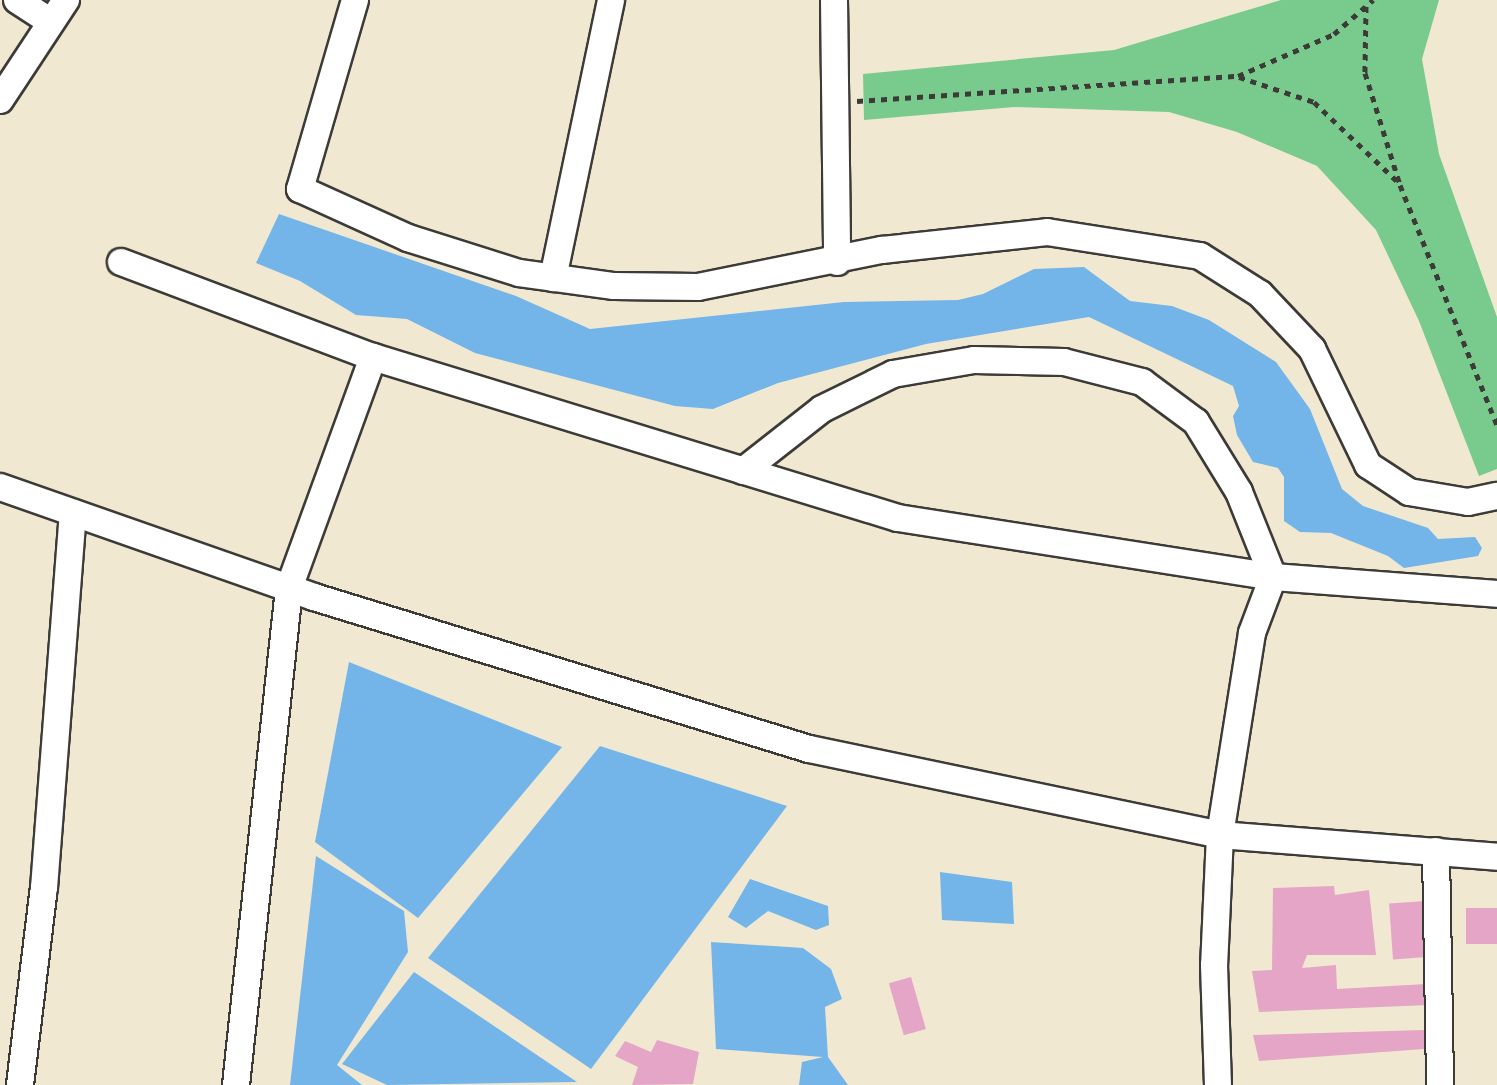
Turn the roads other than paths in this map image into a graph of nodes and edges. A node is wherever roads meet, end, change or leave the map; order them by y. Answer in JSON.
{"nodes":[{"id":1,"x":17,"y":0,"type":"edge"},
{"id":2,"x":355,"y":0,"type":"edge"},
{"id":3,"x":611,"y":0,"type":"edge"},
{"id":4,"x":834,"y":0,"type":"edge"},
{"id":5,"x":59,"y":11,"type":"edge"},
{"id":6,"x":0,"y":100,"type":"edge"},
{"id":7,"x":121,"y":262,"type":"dead end"},
{"id":8,"x":837,"y":262,"type":"junction"},
{"id":9,"x":553,"y":278,"type":"junction"},
{"id":10,"x":373,"y":357,"type":"junction"},
{"id":11,"x":743,"y":471,"type":"junction"},
{"id":12,"x":0,"y":487,"type":"edge"},
{"id":13,"x":1497,"y":496,"type":"edge"},
{"id":14,"x":73,"y":513,"type":"junction"},
{"id":15,"x":1273,"y":577,"type":"junction"},
{"id":16,"x":289,"y":588,"type":"junction"},
{"id":17,"x":1497,"y":594,"type":"edge"},
{"id":18,"x":1220,"y":835,"type":"junction"},
{"id":19,"x":1436,"y":851,"type":"junction"},
{"id":20,"x":1497,"y":857,"type":"edge"},
{"id":21,"x":20,"y":1085,"type":"edge"},
{"id":22,"x":236,"y":1085,"type":"edge"},
{"id":23,"x":1218,"y":1085,"type":"edge"},
{"id":24,"x":1440,"y":1085,"type":"edge"}],
"edges":[{"from":1,"to":5,"type":"street"},
{"from":2,"to":9,"type":"street"},
{"from":3,"to":9,"type":"street"},
{"from":4,"to":8,"type":"street"},
{"from":5,"to":6,"type":"street"},
{"from":7,"to":10,"type":"street"},
{"from":8,"to":9,"type":"street"},
{"from":8,"to":13,"type":"street"},
{"from":10,"to":11,"type":"street"},
{"from":10,"to":16,"type":"street"},
{"from":11,"to":15,"type":"street"},
{"from":11,"to":15,"type":"street"},
{"from":12,"to":14,"type":"street"},
{"from":14,"to":16,"type":"street"},
{"from":14,"to":21,"type":"street"},
{"from":15,"to":17,"type":"street"},
{"from":15,"to":18,"type":"street"},
{"from":16,"to":18,"type":"street"},
{"from":16,"to":22,"type":"street"},
{"from":18,"to":19,"type":"street"},
{"from":18,"to":23,"type":"street"},
{"from":19,"to":20,"type":"street"},
{"from":19,"to":24,"type":"street"}]}
